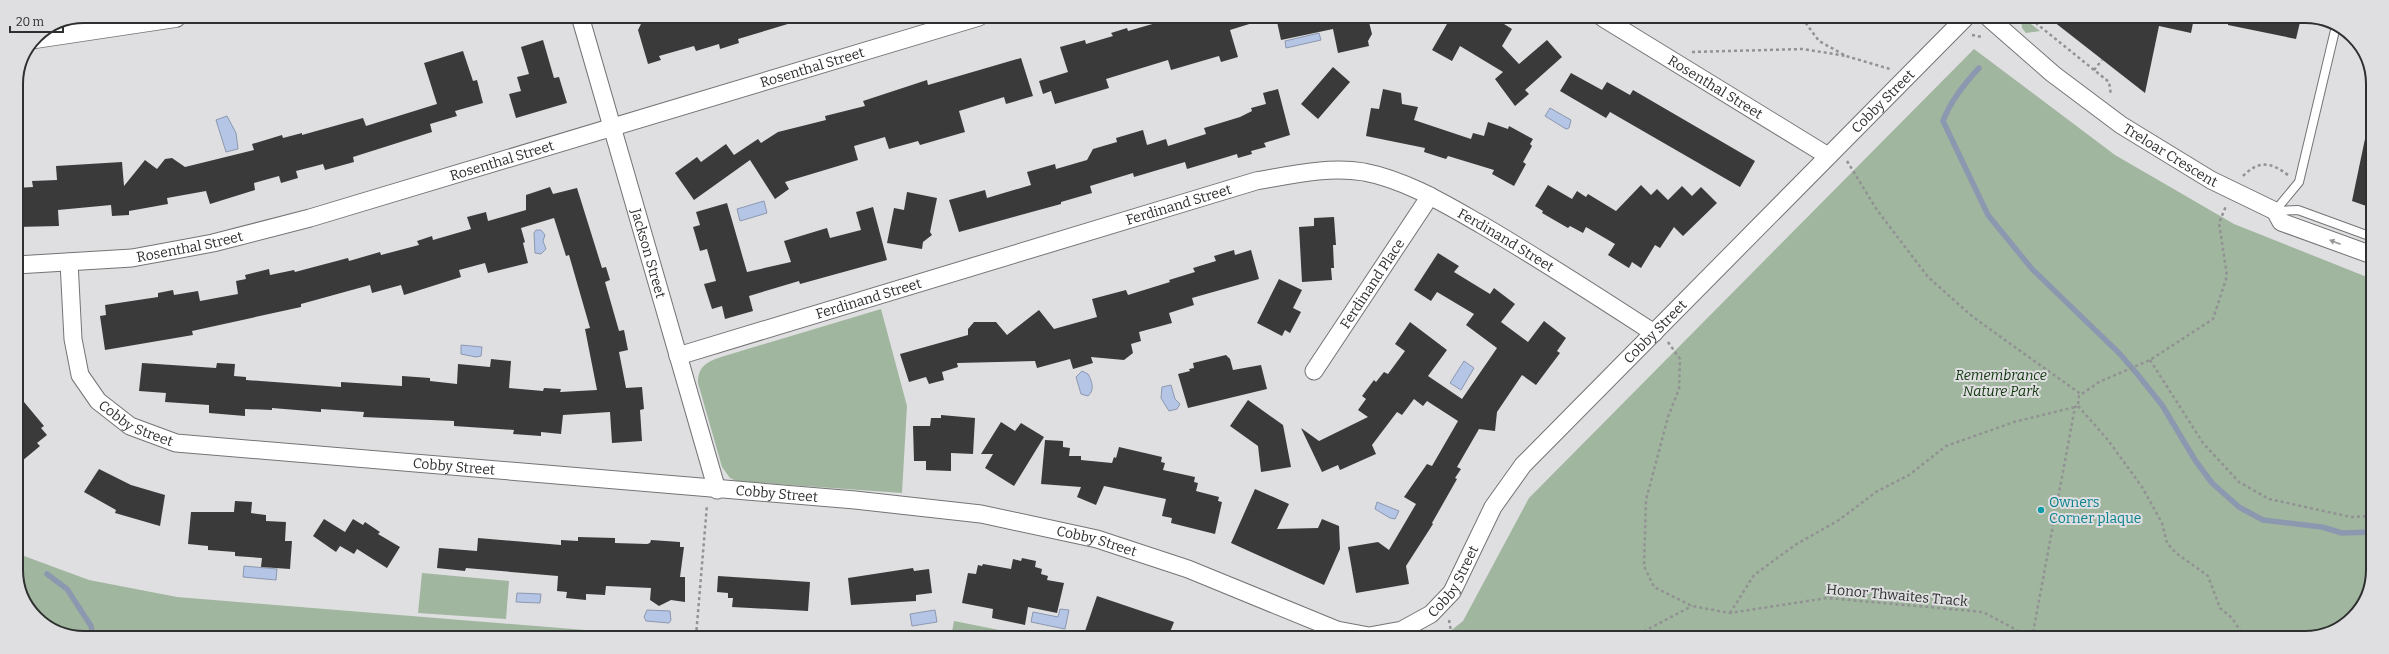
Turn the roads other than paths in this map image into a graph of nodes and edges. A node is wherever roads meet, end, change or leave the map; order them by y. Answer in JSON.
{"nodes":[{"id":1,"x":128,"y":23,"type":"edge"},
{"id":2,"x":582,"y":23,"type":"edge"},
{"id":3,"x":959,"y":23,"type":"edge"},
{"id":4,"x":1611,"y":23,"type":"edge"},
{"id":5,"x":1960,"y":23,"type":"edge"},
{"id":6,"x":1996,"y":23,"type":"edge"},
{"id":7,"x":2335,"y":31,"type":"edge"},
{"id":8,"x":48,"y":35,"type":"edge"},
{"id":9,"x":612,"y":127,"type":"junction"},
{"id":10,"x":1835,"y":161,"type":"junction"},
{"id":11,"x":1430,"y":196,"type":"junction"},
{"id":12,"x":2275,"y":211,"type":"junction"},
{"id":13,"x":2366,"y":235,"type":"edge"},
{"id":14,"x":2366,"y":253,"type":"edge"},
{"id":15,"x":69,"y":262,"type":"junction"},
{"id":16,"x":23,"y":265,"type":"edge"},
{"id":17,"x":1661,"y":341,"type":"junction"},
{"id":18,"x":678,"y":356,"type":"junction"},
{"id":19,"x":1314,"y":371,"type":"dead end"},
{"id":20,"x":712,"y":489,"type":"junction"},
{"id":21,"x":1342,"y":631,"type":"edge"},
{"id":22,"x":1396,"y":631,"type":"edge"}],
"edges":[{"from":1,"to":8,"type":"main road"},
{"from":2,"to":9,"type":"street","name":"Jackson Street"},
{"from":3,"to":9,"type":"street","name":"Rosenthal Street"},
{"from":4,"to":10,"type":"street","name":"Rosenthal Street"},
{"from":5,"to":10,"type":"street","name":"Cobby Street"},
{"from":6,"to":12,"type":"street","name":"Treloar Crescent"},
{"from":7,"to":12,"type":"lane"},
{"from":9,"to":15,"type":"street","name":"Rosenthal Street"},
{"from":9,"to":18,"type":"street","name":"Jackson Street"},
{"from":10,"to":17,"type":"street","name":"Cobby Street"},
{"from":11,"to":17,"type":"street","name":"Ferdinand Street"},
{"from":11,"to":18,"type":"street","name":"Ferdinand Street"},
{"from":11,"to":19,"type":"street","name":"Ferdinand Place"},
{"from":12,"to":13,"type":"lane"},
{"from":14,"to":12,"type":"street","name":"Treloar Crescent","one_way":true},
{"from":15,"to":16,"type":"street","name":"Rosenthal Street"},
{"from":15,"to":20,"type":"street","name":"Cobby Street"},
{"from":17,"to":22,"type":"street","name":"Cobby Street"},
{"from":18,"to":20,"type":"street","name":"Jackson Street"},
{"from":20,"to":21,"type":"street","name":"Cobby Street"}]}
